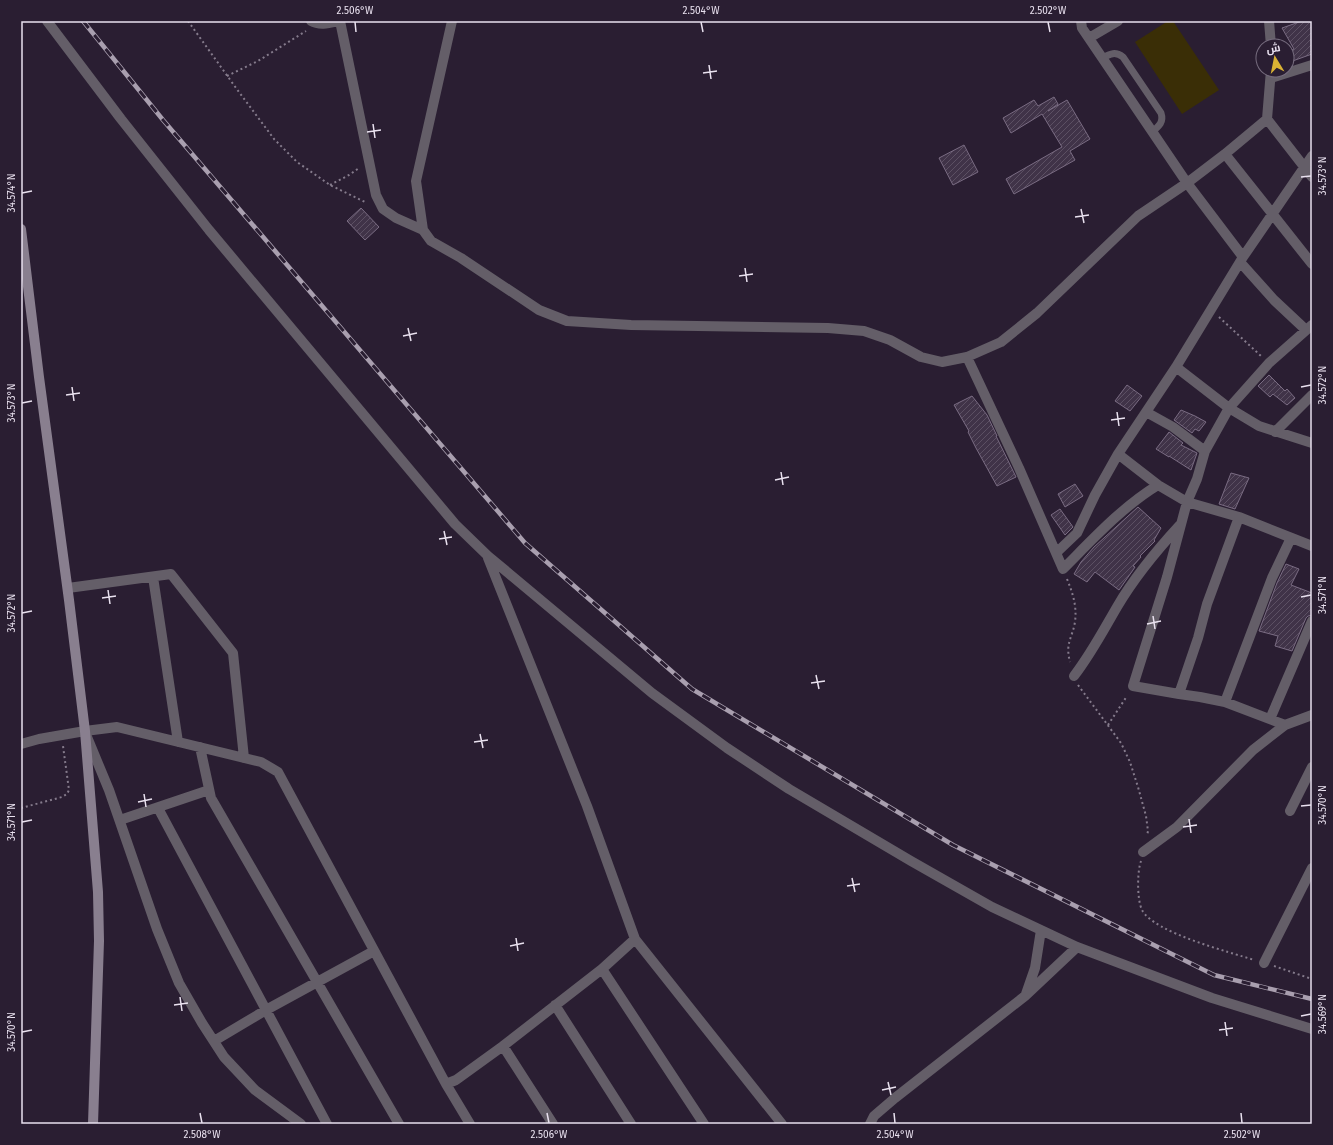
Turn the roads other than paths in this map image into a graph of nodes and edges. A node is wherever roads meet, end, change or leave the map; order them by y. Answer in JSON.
{"nodes":[{"id":1,"x":47,"y":21,"type":"edge"},
{"id":2,"x":340,"y":21,"type":"edge"},
{"id":3,"x":452,"y":21,"type":"edge"},
{"id":4,"x":1081,"y":21,"type":"edge"},
{"id":5,"x":1118,"y":21,"type":"edge"},
{"id":6,"x":1268,"y":21,"type":"edge"},
{"id":7,"x":314,"y":22,"type":"edge"},
{"id":8,"x":1089,"y":38,"type":"junction"},
{"id":9,"x":1270,"y":38,"type":"edge"},
{"id":10,"x":1102,"y":58,"type":"junction"},
{"id":11,"x":1312,"y":66,"type":"edge"},
{"id":12,"x":1295,"y":69,"type":"edge"},
{"id":13,"x":1271,"y":78,"type":"edge"},
{"id":14,"x":1267,"y":119,"type":"junction"},
{"id":15,"x":1152,"y":132,"type":"junction"},
{"id":16,"x":1225,"y":154,"type":"junction"},
{"id":17,"x":1312,"y":156,"type":"edge"},
{"id":18,"x":1303,"y":167,"type":"junction"},
{"id":19,"x":1312,"y":177,"type":"edge"},
{"id":20,"x":1187,"y":183,"type":"junction"},
{"id":21,"x":1272,"y":213,"type":"junction"},
{"id":22,"x":21,"y":230,"type":"edge"},
{"id":23,"x":422,"y":230,"type":"junction"},
{"id":24,"x":1241,"y":260,"type":"junction"},
{"id":25,"x":1312,"y":264,"type":"edge"},
{"id":26,"x":23,"y":266,"type":"edge"},
{"id":27,"x":1309,"y":328,"type":"edge"},
{"id":28,"x":967,"y":357,"type":"junction"},
{"id":29,"x":1176,"y":367,"type":"junction"},
{"id":30,"x":1312,"y":395,"type":"edge"},
{"id":31,"x":1229,"y":408,"type":"junction"},
{"id":32,"x":1146,"y":412,"type":"junction"},
{"id":33,"x":1275,"y":432,"type":"junction"},
{"id":34,"x":1312,"y":443,"type":"edge"},
{"id":35,"x":1205,"y":451,"type":"junction"},
{"id":36,"x":1118,"y":454,"type":"junction"},
{"id":37,"x":1158,"y":485,"type":"junction"},
{"id":38,"x":1187,"y":502,"type":"junction"},
{"id":39,"x":1239,"y":518,"type":"junction"},
{"id":40,"x":1181,"y":523,"type":"junction"},
{"id":41,"x":1291,"y":538,"type":"junction"},
{"id":42,"x":1312,"y":546,"type":"edge"},
{"id":43,"x":1056,"y":553,"type":"junction"},
{"id":44,"x":488,"y":556,"type":"junction"},
{"id":45,"x":152,"y":577,"type":"junction"},
{"id":46,"x":68,"y":588,"type":"junction"},
{"id":47,"x":1312,"y":621,"type":"edge"},
{"id":48,"x":1074,"y":676,"type":"road end"},
{"id":49,"x":1179,"y":694,"type":"junction"},
{"id":50,"x":1225,"y":702,"type":"junction"},
{"id":51,"x":1312,"y":715,"type":"edge"},
{"id":52,"x":1270,"y":719,"type":"junction"},
{"id":53,"x":1285,"y":725,"type":"junction"},
{"id":54,"x":84,"y":731,"type":"junction"},
{"id":55,"x":178,"y":742,"type":"junction"},
{"id":56,"x":21,"y":744,"type":"edge"},
{"id":57,"x":200,"y":747,"type":"junction"},
{"id":58,"x":244,"y":758,"type":"junction"},
{"id":59,"x":1312,"y":768,"type":"edge"},
{"id":60,"x":209,"y":790,"type":"junction"},
{"id":61,"x":158,"y":808,"type":"junction"},
{"id":62,"x":1290,"y":811,"type":"dead end"},
{"id":63,"x":120,"y":820,"type":"junction"},
{"id":64,"x":1144,"y":852,"type":"road end"},
{"id":65,"x":1312,"y":868,"type":"edge"},
{"id":66,"x":1041,"y":930,"type":"junction"},
{"id":67,"x":635,"y":939,"type":"junction"},
{"id":68,"x":1078,"y":946,"type":"junction"},
{"id":69,"x":374,"y":951,"type":"junction"},
{"id":70,"x":1264,"y":963,"type":"road end"},
{"id":71,"x":602,"y":969,"type":"junction"},
{"id":72,"x":317,"y":982,"type":"junction"},
{"id":73,"x":1025,"y":996,"type":"junction"},
{"id":74,"x":555,"y":1005,"type":"junction"},
{"id":75,"x":266,"y":1010,"type":"junction"},
{"id":76,"x":1312,"y":1029,"type":"edge"},
{"id":77,"x":214,"y":1041,"type":"junction"},
{"id":78,"x":503,"y":1046,"type":"junction"},
{"id":79,"x":446,"y":1084,"type":"junction"},
{"id":80,"x":93,"y":1124,"type":"edge"},
{"id":81,"x":300,"y":1124,"type":"edge"},
{"id":82,"x":327,"y":1124,"type":"edge"},
{"id":83,"x":399,"y":1124,"type":"edge"},
{"id":84,"x":470,"y":1124,"type":"edge"},
{"id":85,"x":553,"y":1124,"type":"edge"},
{"id":86,"x":631,"y":1124,"type":"edge"},
{"id":87,"x":704,"y":1124,"type":"edge"},
{"id":88,"x":782,"y":1124,"type":"edge"},
{"id":89,"x":870,"y":1124,"type":"edge"}],
"edges":[{"from":1,"to":44,"type":"street"},
{"from":2,"to":7,"type":"street"},
{"from":2,"to":23,"type":"street"},
{"from":3,"to":23,"type":"street"},
{"from":4,"to":8,"type":"street"},
{"from":5,"to":8,"type":"street"},
{"from":6,"to":9,"type":"street"},
{"from":8,"to":10,"type":"street"},
{"from":10,"to":15,"type":"street"},
{"from":10,"to":15,"type":"lane"},
{"from":11,"to":12,"type":"street"},
{"from":13,"to":14,"type":"street"},
{"from":14,"to":16,"type":"street"},
{"from":14,"to":18,"type":"street"},
{"from":15,"to":20,"type":"street"},
{"from":16,"to":20,"type":"street"},
{"from":16,"to":21,"type":"street"},
{"from":17,"to":18,"type":"street"},
{"from":18,"to":19,"type":"street"},
{"from":18,"to":21,"type":"street"},
{"from":20,"to":24,"type":"street"},
{"from":20,"to":28,"type":"street"},
{"from":21,"to":24,"type":"street"},
{"from":21,"to":25,"type":"street"},
{"from":22,"to":26,"type":"street"},
{"from":23,"to":28,"type":"street"},
{"from":24,"to":27,"type":"street"},
{"from":24,"to":29,"type":"street"},
{"from":26,"to":46,"type":"street"},
{"from":27,"to":31,"type":"street"},
{"from":28,"to":43,"type":"street"},
{"from":29,"to":31,"type":"street"},
{"from":29,"to":32,"type":"street"},
{"from":30,"to":33,"type":"street"},
{"from":31,"to":33,"type":"street"},
{"from":31,"to":35,"type":"street"},
{"from":32,"to":35,"type":"street"},
{"from":32,"to":36,"type":"street"},
{"from":33,"to":34,"type":"street"},
{"from":35,"to":38,"type":"street"},
{"from":36,"to":37,"type":"street"},
{"from":36,"to":43,"type":"street"},
{"from":37,"to":38,"type":"street"},
{"from":37,"to":43,"type":"street"},
{"from":38,"to":39,"type":"street"},
{"from":38,"to":40,"type":"street"},
{"from":39,"to":41,"type":"street"},
{"from":39,"to":49,"type":"street"},
{"from":40,"to":48,"type":"street"},
{"from":40,"to":49,"type":"street"},
{"from":41,"to":42,"type":"street"},
{"from":41,"to":50,"type":"street"},
{"from":44,"to":66,"type":"street"},
{"from":44,"to":67,"type":"street"},
{"from":45,"to":46,"type":"street"},
{"from":45,"to":55,"type":"street"},
{"from":45,"to":58,"type":"street"},
{"from":46,"to":54,"type":"street"},
{"from":47,"to":52,"type":"street"},
{"from":49,"to":50,"type":"street"},
{"from":50,"to":52,"type":"street"},
{"from":51,"to":53,"type":"street"},
{"from":52,"to":53,"type":"street"},
{"from":53,"to":64,"type":"street"},
{"from":54,"to":55,"type":"street"},
{"from":54,"to":56,"type":"street"},
{"from":54,"to":63,"type":"street"},
{"from":54,"to":80,"type":"street"},
{"from":55,"to":57,"type":"street"},
{"from":57,"to":58,"type":"street"},
{"from":57,"to":60,"type":"street"},
{"from":58,"to":69,"type":"street"},
{"from":59,"to":62,"type":"street"},
{"from":60,"to":61,"type":"street"},
{"from":60,"to":72,"type":"street"},
{"from":61,"to":63,"type":"street"},
{"from":61,"to":75,"type":"street"},
{"from":63,"to":77,"type":"street"},
{"from":65,"to":70,"type":"street"},
{"from":66,"to":68,"type":"street"},
{"from":66,"to":73,"type":"street"},
{"from":67,"to":71,"type":"street"},
{"from":67,"to":88,"type":"street"},
{"from":68,"to":73,"type":"street"},
{"from":68,"to":76,"type":"street"},
{"from":69,"to":72,"type":"street"},
{"from":69,"to":79,"type":"street"},
{"from":71,"to":74,"type":"street"},
{"from":71,"to":87,"type":"street"},
{"from":72,"to":75,"type":"street"},
{"from":72,"to":83,"type":"street"},
{"from":73,"to":89,"type":"street"},
{"from":74,"to":78,"type":"street"},
{"from":74,"to":86,"type":"street"},
{"from":75,"to":77,"type":"street"},
{"from":75,"to":82,"type":"street"},
{"from":77,"to":81,"type":"street"},
{"from":78,"to":79,"type":"street"},
{"from":78,"to":85,"type":"street"},
{"from":79,"to":84,"type":"street"}]}
